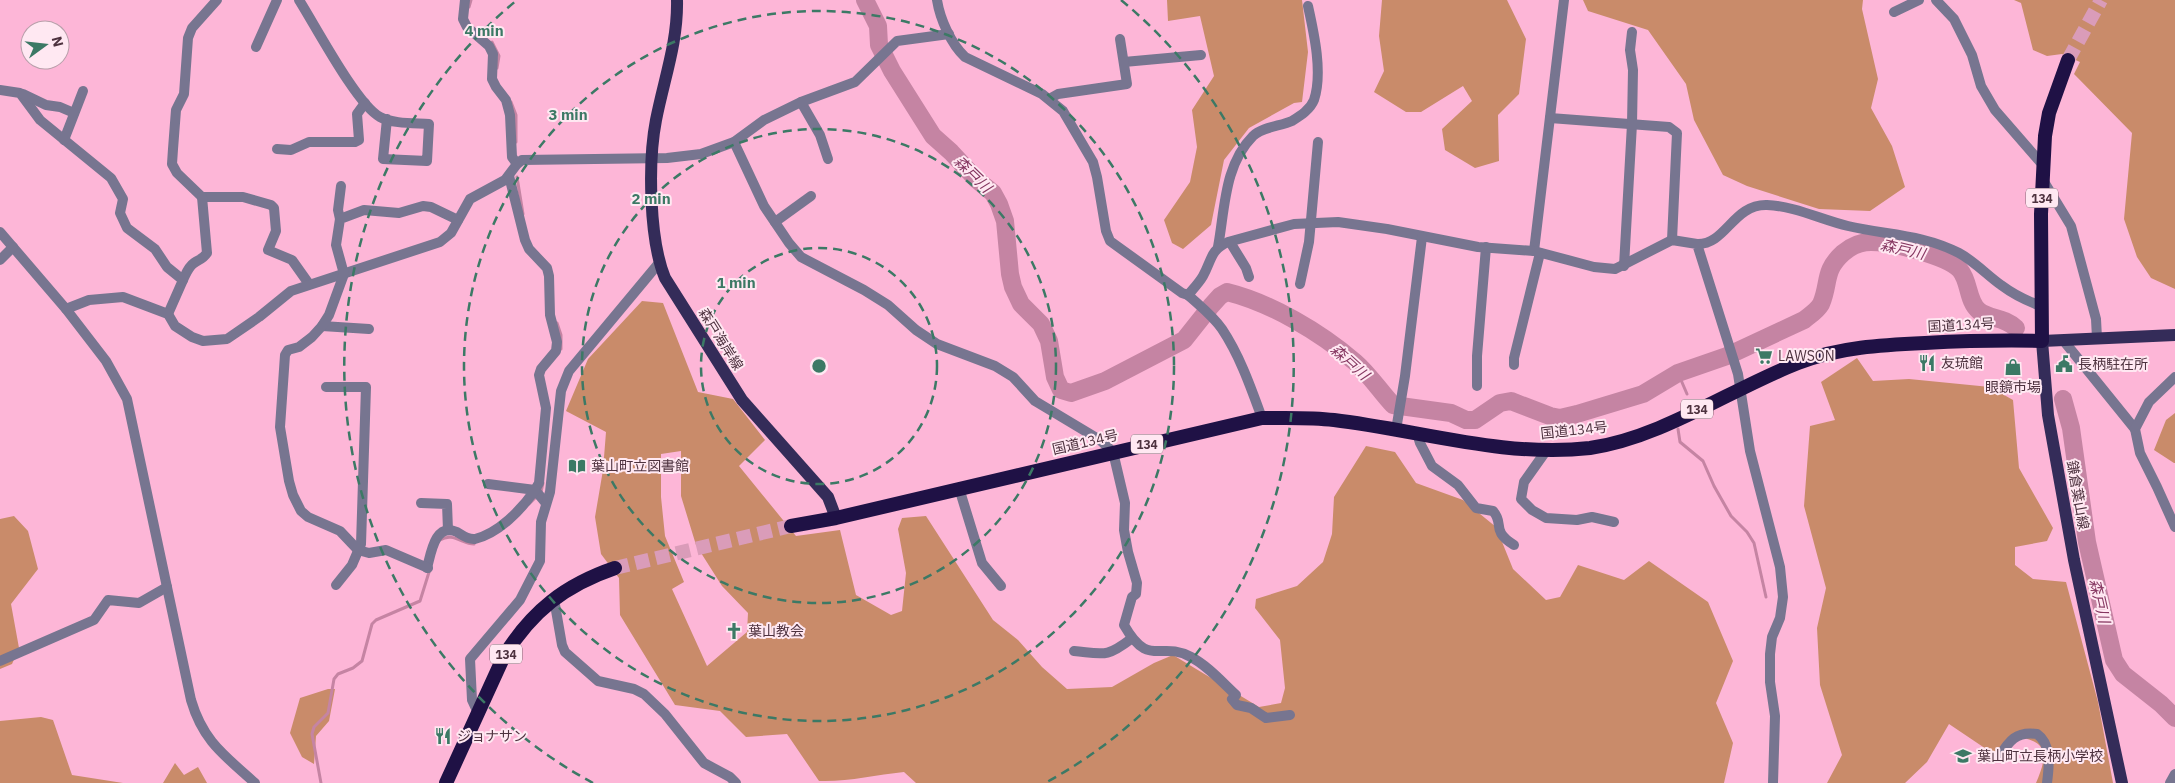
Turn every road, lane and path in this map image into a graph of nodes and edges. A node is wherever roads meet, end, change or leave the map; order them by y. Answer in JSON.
{"nodes":[{"id":1,"x":217,"y":0,"type":"edge"},
{"id":2,"x":277,"y":0,"type":"edge"},
{"id":3,"x":299,"y":0,"type":"edge"},
{"id":4,"x":465,"y":0,"type":"edge"},
{"id":5,"x":677,"y":0,"type":"edge"},
{"id":6,"x":937,"y":0,"type":"edge"},
{"id":7,"x":1564,"y":0,"type":"edge"},
{"id":8,"x":1919,"y":0,"type":"edge"},
{"id":9,"x":1936,"y":0,"type":"edge"},
{"id":10,"x":1308,"y":6,"type":"dead end"},
{"id":11,"x":1894,"y":12,"type":"dead end"},
{"id":12,"x":1632,"y":32,"type":"dead end"},
{"id":13,"x":950,"y":34,"type":"junction"},
{"id":14,"x":1120,"y":39,"type":"dead end"},
{"id":15,"x":256,"y":47,"type":"dead end"},
{"id":16,"x":1201,"y":55,"type":"dead end"},
{"id":17,"x":2068,"y":60,"type":"tunnel mouth"},
{"id":18,"x":1124,"y":62,"type":"junction"},
{"id":19,"x":0,"y":90,"type":"edge"},
{"id":20,"x":83,"y":91,"type":"dead end"},
{"id":21,"x":20,"y":93,"type":"junction"},
{"id":22,"x":1049,"y":99,"type":"junction"},
{"id":23,"x":801,"y":102,"type":"junction"},
{"id":24,"x":365,"y":103,"type":"junction"},
{"id":25,"x":74,"y":113,"type":"junction"},
{"id":26,"x":1550,"y":118,"type":"junction"},
{"id":27,"x":387,"y":119,"type":"junction"},
{"id":28,"x":1632,"y":124,"type":"junction"},
{"id":29,"x":64,"y":140,"type":"junction"},
{"id":30,"x":734,"y":142,"type":"junction"},
{"id":31,"x":1318,"y":142,"type":"dead end"},
{"id":32,"x":277,"y":149,"type":"dead end"},
{"id":33,"x":652,"y":158,"type":"junction"},
{"id":34,"x":828,"y":159,"type":"dead end"},
{"id":35,"x":517,"y":164,"type":"junction"},
{"id":36,"x":2042,"y":164,"type":"junction"},
{"id":37,"x":509,"y":176,"type":"junction"},
{"id":38,"x":2042,"y":179,"type":"junction"},
{"id":39,"x":341,"y":186,"type":"dead end"},
{"id":40,"x":811,"y":196,"type":"dead end"},
{"id":41,"x":202,"y":197,"type":"junction"},
{"id":42,"x":340,"y":219,"type":"junction"},
{"id":43,"x":458,"y":220,"type":"junction"},
{"id":44,"x":775,"y":222,"type":"junction"},
{"id":45,"x":1311,"y":223,"type":"junction"},
{"id":46,"x":0,"y":232,"type":"edge"},
{"id":47,"x":1422,"y":237,"type":"junction"},
{"id":48,"x":1672,"y":240,"type":"junction"},
{"id":49,"x":1230,"y":242,"type":"junction"},
{"id":50,"x":1697,"y":244,"type":"junction"},
{"id":51,"x":13,"y":247,"type":"junction"},
{"id":52,"x":1218,"y":247,"type":"junction"},
{"id":53,"x":1486,"y":247,"type":"junction"},
{"id":54,"x":1537,"y":252,"type":"junction"},
{"id":55,"x":0,"y":260,"type":"edge"},
{"id":56,"x":659,"y":263,"type":"junction"},
{"id":57,"x":1624,"y":266,"type":"junction"},
{"id":58,"x":344,"y":274,"type":"junction"},
{"id":59,"x":1249,"y":277,"type":"dead end"},
{"id":60,"x":183,"y":280,"type":"junction"},
{"id":61,"x":309,"y":284,"type":"junction"},
{"id":62,"x":1300,"y":284,"type":"dead end"},
{"id":63,"x":1188,"y":295,"type":"junction"},
{"id":64,"x":2041,"y":306,"type":"junction"},
{"id":65,"x":66,"y":309,"type":"junction"},
{"id":66,"x":168,"y":314,"type":"junction"},
{"id":67,"x":322,"y":326,"type":"junction"},
{"id":68,"x":369,"y":330,"type":"dead end"},
{"id":69,"x":2175,"y":335,"type":"edge"},
{"id":70,"x":2097,"y":338,"type":"junction"},
{"id":71,"x":2063,"y":340,"type":"junction"},
{"id":72,"x":2042,"y":341,"type":"junction"},
{"id":73,"x":1514,"y":365,"type":"dead end"},
{"id":74,"x":2175,"y":377,"type":"edge"},
{"id":75,"x":1477,"y":386,"type":"dead end"},
{"id":76,"x":326,"y":387,"type":"dead end"},
{"id":77,"x":1741,"y":388,"type":"junction"},
{"id":78,"x":1262,"y":418,"type":"junction"},
{"id":79,"x":2135,"y":429,"type":"junction"},
{"id":80,"x":1396,"y":430,"type":"junction"},
{"id":81,"x":1417,"y":433,"type":"junction"},
{"id":82,"x":1546,"y":451,"type":"junction"},
{"id":83,"x":1113,"y":452,"type":"junction"},
{"id":84,"x":488,"y":484,"type":"dead end"},
{"id":85,"x":958,"y":488,"type":"junction"},
{"id":86,"x":536,"y":491,"type":"junction"},
{"id":87,"x":544,"y":501,"type":"junction"},
{"id":88,"x":421,"y":503,"type":"dead end"},
{"id":89,"x":836,"y":518,"type":"junction"},
{"id":90,"x":1614,"y":522,"type":"dead end"},
{"id":91,"x":791,"y":526,"type":"tunnel mouth"},
{"id":92,"x":2175,"y":527,"type":"edge"},
{"id":93,"x":448,"y":530,"type":"junction"},
{"id":94,"x":1514,"y":545,"type":"dead end"},
{"id":95,"x":358,"y":550,"type":"junction"},
{"id":96,"x":615,"y":568,"type":"tunnel mouth"},
{"id":97,"x":336,"y":585,"type":"dead end"},
{"id":98,"x":167,"y":586,"type":"junction"},
{"id":99,"x":1001,"y":586,"type":"dead end"},
{"id":100,"x":554,"y":599,"type":"junction"},
{"id":101,"x":1131,"y":638,"type":"junction"},
{"id":102,"x":1074,"y":651,"type":"dead end"},
{"id":103,"x":0,"y":661,"type":"edge"},
{"id":104,"x":478,"y":713,"type":"junction"},
{"id":105,"x":1290,"y":715,"type":"dead end"},
{"id":106,"x":1999,"y":757,"type":"dead end"},
{"id":107,"x":2175,"y":774,"type":"edge"},
{"id":108,"x":255,"y":783,"type":"edge"},
{"id":109,"x":446,"y":783,"type":"edge"},
{"id":110,"x":736,"y":783,"type":"edge"},
{"id":111,"x":1773,"y":783,"type":"edge"},
{"id":112,"x":2047,"y":783,"type":"edge"},
{"id":113,"x":2122,"y":783,"type":"edge"},
{"id":114,"x":2170,"y":783,"type":"edge"}],
"edges":[{"from":1,"to":41,"type":"street"},
{"from":2,"to":15,"type":"street"},
{"from":3,"to":24,"type":"street"},
{"from":4,"to":35,"type":"street"},
{"from":5,"to":33,"type":"main road","name":"森戸海岸線"},
{"from":6,"to":13,"type":"street"},
{"from":7,"to":26,"type":"street"},
{"from":8,"to":11,"type":"street"},
{"from":9,"to":36,"type":"street"},
{"from":10,"to":52,"type":"street"},
{"from":12,"to":28,"type":"street"},
{"from":13,"to":22,"type":"street"},
{"from":13,"to":23,"type":"street"},
{"from":14,"to":18,"type":"street"},
{"from":16,"to":18,"type":"street"},
{"from":17,"to":36,"type":"highway","number":"134"},
{"from":18,"to":22,"type":"street"},
{"from":19,"to":21,"type":"street"},
{"from":20,"to":25,"type":"street"},
{"from":21,"to":25,"type":"street"},
{"from":21,"to":29,"type":"street"},
{"from":22,"to":63,"type":"street"},
{"from":23,"to":30,"type":"street"},
{"from":23,"to":34,"type":"street"},
{"from":24,"to":27,"type":"street"},
{"from":24,"to":32,"type":"street"},
{"from":25,"to":29,"type":"street"},
{"from":26,"to":28,"type":"street"},
{"from":26,"to":54,"type":"street"},
{"from":27,"to":27,"type":"street"},
{"from":28,"to":48,"type":"street"},
{"from":28,"to":57,"type":"street"},
{"from":29,"to":60,"type":"street"},
{"from":30,"to":33,"type":"street"},
{"from":30,"to":44,"type":"street"},
{"from":31,"to":45,"type":"street"},
{"from":33,"to":35,"type":"street"},
{"from":33,"to":56,"type":"main road","name":"森戸海岸線"},
{"from":35,"to":37,"type":"street"},
{"from":36,"to":38,"type":"highway","number":"134"},
{"from":37,"to":43,"type":"street"},
{"from":37,"to":86,"type":"street"},
{"from":38,"to":64,"type":"highway","number":"134"},
{"from":38,"to":70,"type":"street"},
{"from":39,"to":42,"type":"street"},
{"from":40,"to":44,"type":"street"},
{"from":41,"to":60,"type":"street"},
{"from":41,"to":61,"type":"street"},
{"from":42,"to":43,"type":"street"},
{"from":42,"to":58,"type":"street"},
{"from":43,"to":58,"type":"street"},
{"from":44,"to":83,"type":"street"},
{"from":45,"to":47,"type":"street"},
{"from":45,"to":49,"type":"street"},
{"from":45,"to":62,"type":"street"},
{"from":46,"to":51,"type":"street"},
{"from":47,"to":53,"type":"street"},
{"from":47,"to":80,"type":"street"},
{"from":48,"to":50,"type":"street"},
{"from":48,"to":57,"type":"street"},
{"from":49,"to":52,"type":"street"},
{"from":49,"to":59,"type":"street"},
{"from":50,"to":64,"type":"street"},
{"from":50,"to":77,"type":"street"},
{"from":51,"to":55,"type":"street"},
{"from":51,"to":65,"type":"street"},
{"from":52,"to":63,"type":"street"},
{"from":53,"to":54,"type":"street"},
{"from":53,"to":75,"type":"street"},
{"from":54,"to":57,"type":"street"},
{"from":54,"to":73,"type":"street"},
{"from":56,"to":87,"type":"street"},
{"from":56,"to":89,"type":"main road","name":"森戸海岸線"},
{"from":58,"to":61,"type":"street"},
{"from":58,"to":67,"type":"street"},
{"from":60,"to":66,"type":"street"},
{"from":61,"to":66,"type":"street"},
{"from":63,"to":78,"type":"street"},
{"from":64,"to":72,"type":"highway","number":"134"},
{"from":65,"to":66,"type":"street"},
{"from":65,"to":98,"type":"street"},
{"from":67,"to":68,"type":"street"},
{"from":67,"to":95,"type":"street"},
{"from":69,"to":70,"type":"main road"},
{"from":70,"to":71,"type":"main road"},
{"from":71,"to":72,"type":"main road"},
{"from":71,"to":79,"type":"street"},
{"from":72,"to":77,"type":"highway","name":"国道134号","number":"134"},
{"from":72,"to":113,"type":"main road","name":"鎌倉葉山線"},
{"from":74,"to":79,"type":"street"},
{"from":76,"to":95,"type":"street"},
{"from":77,"to":82,"type":"highway","name":"国道134号","number":"134"},
{"from":77,"to":111,"type":"street"},
{"from":78,"to":80,"type":"highway","name":"国道134号","number":"134"},
{"from":78,"to":83,"type":"highway","name":"国道134号","number":"134"},
{"from":79,"to":92,"type":"street"},
{"from":80,"to":81,"type":"highway","name":"国道134号","number":"134"},
{"from":81,"to":82,"type":"highway","name":"国道134号","number":"134"},
{"from":81,"to":94,"type":"street"},
{"from":82,"to":90,"type":"street"},
{"from":83,"to":85,"type":"highway","name":"国道134号","number":"134"},
{"from":83,"to":101,"type":"street"},
{"from":84,"to":86,"type":"street"},
{"from":85,"to":89,"type":"highway","name":"国道134号","number":"134"},
{"from":85,"to":99,"type":"street"},
{"from":86,"to":87,"type":"street"},
{"from":86,"to":93,"type":"street"},
{"from":87,"to":104,"type":"street"},
{"from":88,"to":93,"type":"street"},
{"from":89,"to":91,"type":"highway","name":"国道134号","number":"134"},
{"from":93,"to":95,"type":"street"},
{"from":95,"to":97,"type":"street"},
{"from":96,"to":100,"type":"highway","number":"134"},
{"from":98,"to":103,"type":"street"},
{"from":98,"to":108,"type":"street"},
{"from":100,"to":104,"type":"highway","number":"134"},
{"from":100,"to":110,"type":"street"},
{"from":101,"to":102,"type":"street"},
{"from":101,"to":105,"type":"street"},
{"from":104,"to":109,"type":"highway","number":"134"},
{"from":106,"to":112,"type":"street"},
{"from":107,"to":114,"type":"street"}]}
